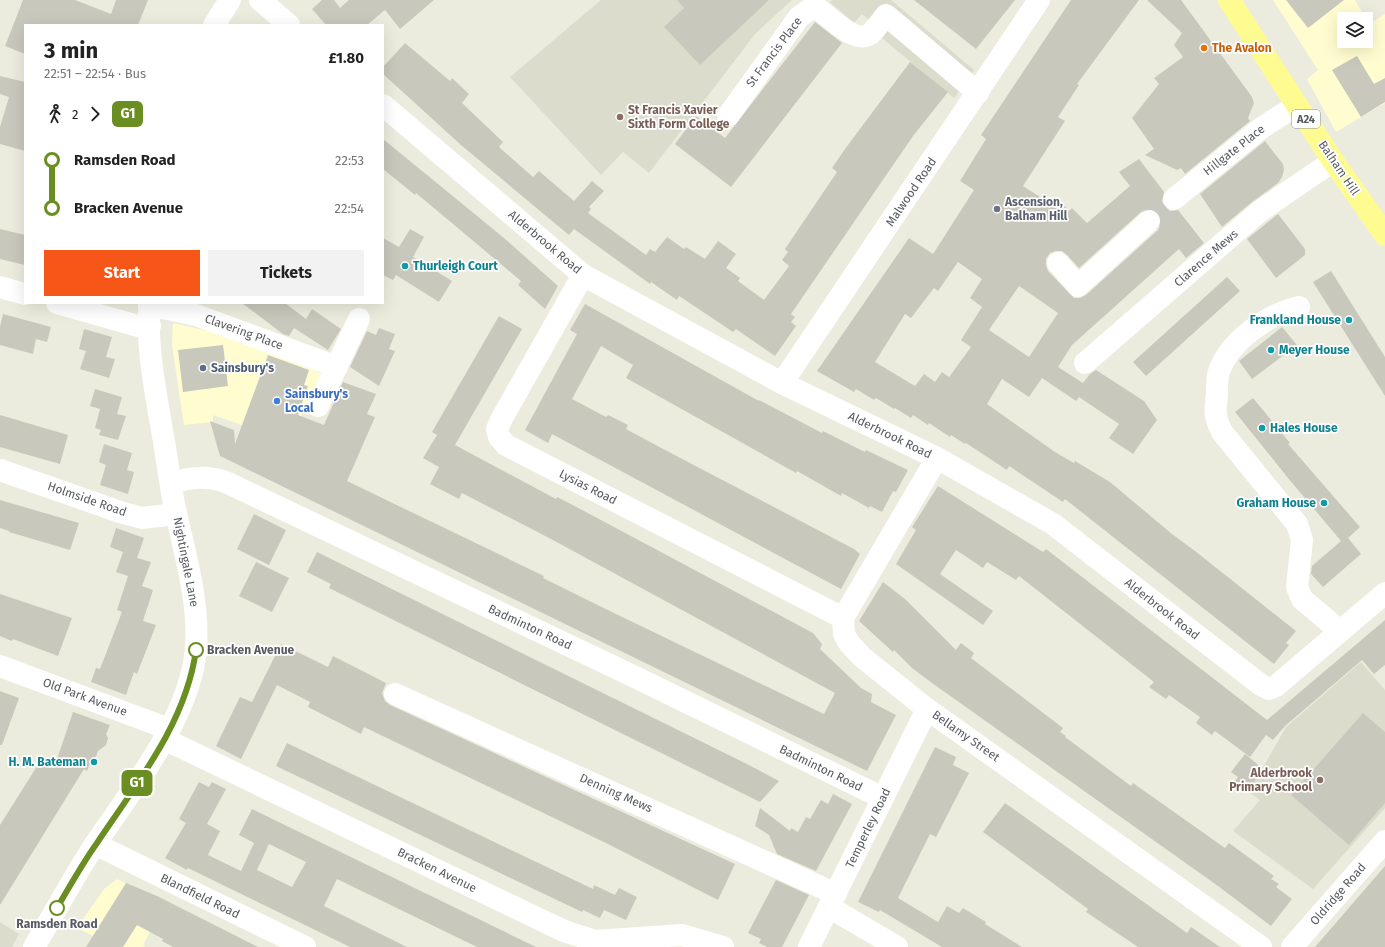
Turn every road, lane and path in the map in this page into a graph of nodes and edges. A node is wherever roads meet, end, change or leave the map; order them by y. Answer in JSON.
{"nodes":[{"id":1,"x":230,"y":0,"type":"edge"},
{"id":2,"x":260,"y":0,"type":"edge"},
{"id":3,"x":1039,"y":0,"type":"edge"},
{"id":4,"x":1229,"y":0,"type":"edge"},
{"id":5,"x":215,"y":24,"type":"edge"},
{"id":6,"x":288,"y":24,"type":"edge"},
{"id":7,"x":978,"y":93,"type":"junction"},
{"id":8,"x":1297,"y":105,"type":"junction"},
{"id":9,"x":384,"y":106,"type":"edge"},
{"id":10,"x":728,"y":116,"type":"dead end"},
{"id":11,"x":1333,"y":160,"type":"junction"},
{"id":12,"x":1174,"y":199,"type":"tunnel mouth"},
{"id":13,"x":1149,"y":221,"type":"tunnel mouth"},
{"id":14,"x":1385,"y":235,"type":"edge"},
{"id":15,"x":1058,"y":263,"type":"dead end"},
{"id":16,"x":583,"y":275,"type":"junction"},
{"id":17,"x":0,"y":287,"type":"edge"},
{"id":18,"x":24,"y":294,"type":"edge"},
{"id":19,"x":61,"y":304,"type":"edge"},
{"id":20,"x":1299,"y":307,"type":"dead end"},
{"id":21,"x":150,"y":312,"type":"edge"},
{"id":22,"x":358,"y":319,"type":"dead end"},
{"id":23,"x":1085,"y":363,"type":"dead end"},
{"id":24,"x":336,"y":366,"type":"junction"},
{"id":25,"x":782,"y":383,"type":"junction"},
{"id":26,"x":318,"y":406,"type":"dead end"},
{"id":27,"x":937,"y":458,"type":"junction"},
{"id":28,"x":0,"y":470,"type":"edge"},
{"id":29,"x":172,"y":484,"type":"junction"},
{"id":30,"x":176,"y":514,"type":"junction"},
{"id":31,"x":1385,"y":594,"type":"edge"},
{"id":32,"x":843,"y":618,"type":"junction"},
{"id":33,"x":1340,"y":631,"type":"junction"},
{"id":34,"x":0,"y":666,"type":"edge"},
{"id":35,"x":395,"y":694,"type":"dead end"},
{"id":36,"x":927,"y":709,"type":"junction"},
{"id":37,"x":167,"y":734,"type":"junction"},
{"id":38,"x":882,"y":798,"type":"junction"},
{"id":39,"x":1385,"y":841,"type":"edge"},
{"id":40,"x":95,"y":844,"type":"junction"},
{"id":41,"x":832,"y":901,"type":"junction"},
{"id":42,"x":34,"y":947,"type":"edge"},
{"id":43,"x":305,"y":947,"type":"edge"},
{"id":44,"x":723,"y":947,"type":"edge"},
{"id":45,"x":809,"y":947,"type":"edge"},
{"id":46,"x":897,"y":947,"type":"edge"},
{"id":47,"x":1261,"y":947,"type":"edge"},
{"id":48,"x":1292,"y":947,"type":"edge"}],
"edges":[{"from":1,"to":5,"type":"street"},
{"from":2,"to":6,"type":"street"},
{"from":3,"to":7,"type":"street","name":"Malwood Road"},
{"from":4,"to":8,"type":"highway","name":"Balham Hill","number":"A24"},
{"from":7,"to":10,"type":"street","name":"St Francis Place"},
{"from":7,"to":25,"type":"street","name":"Malwood Road"},
{"from":8,"to":11,"type":"highway","name":"Balham Hill","number":"A24"},
{"from":8,"to":12,"type":"street","name":"Hillgate Place"},
{"from":9,"to":16,"type":"street","name":"Alderbrook Road"},
{"from":11,"to":14,"type":"highway","name":"Balham Hill","number":"A24"},
{"from":11,"to":23,"type":"street","name":"Clarence Mews"},
{"from":13,"to":15,"type":"street"},
{"from":16,"to":25,"type":"street","name":"Alderbrook Road"},
{"from":16,"to":32,"type":"street","name":"Lysias Road"},
{"from":17,"to":18,"type":"street"},
{"from":19,"to":21,"type":"street","name":"Clavering Place"},
{"from":20,"to":33,"type":"street"},
{"from":21,"to":24,"type":"street","name":"Clavering Place"},
{"from":21,"to":29,"type":"street","name":"Nightingale Lane"},
{"from":22,"to":24,"type":"street"},
{"from":24,"to":26,"type":"street"},
{"from":25,"to":27,"type":"street","name":"Alderbrook Road"},
{"from":27,"to":32,"type":"street"},
{"from":27,"to":33,"type":"street","name":"Alderbrook Road"},
{"from":28,"to":30,"type":"street","name":"Holmside Road"},
{"from":29,"to":30,"type":"street","name":"Nightingale Lane"},
{"from":29,"to":38,"type":"street","name":"Badminton Road"},
{"from":30,"to":37,"type":"street","name":"Nightingale Lane"},
{"from":31,"to":33,"type":"street","name":"Alderbrook Road"},
{"from":32,"to":36,"type":"street","name":"Bellamy Street"},
{"from":34,"to":37,"type":"street","name":"Old Park Avenue"},
{"from":35,"to":41,"type":"street","name":"Denning Mews"},
{"from":36,"to":38,"type":"street","name":"Temperley Road"},
{"from":36,"to":47,"type":"street","name":"Bellamy Street"},
{"from":37,"to":40,"type":"street","name":"Nightingale Lane"},
{"from":37,"to":44,"type":"street","name":"Bracken Avenue"},
{"from":38,"to":41,"type":"street","name":"Temperley Road"},
{"from":39,"to":48,"type":"street","name":"Oldridge Road"},
{"from":40,"to":42,"type":"street","name":"Nightingale Lane"},
{"from":40,"to":43,"type":"street","name":"Blandfield Road"},
{"from":41,"to":45,"type":"street","name":"Temperley Road"},
{"from":41,"to":46,"type":"street","name":"Denning Mews"}]}
